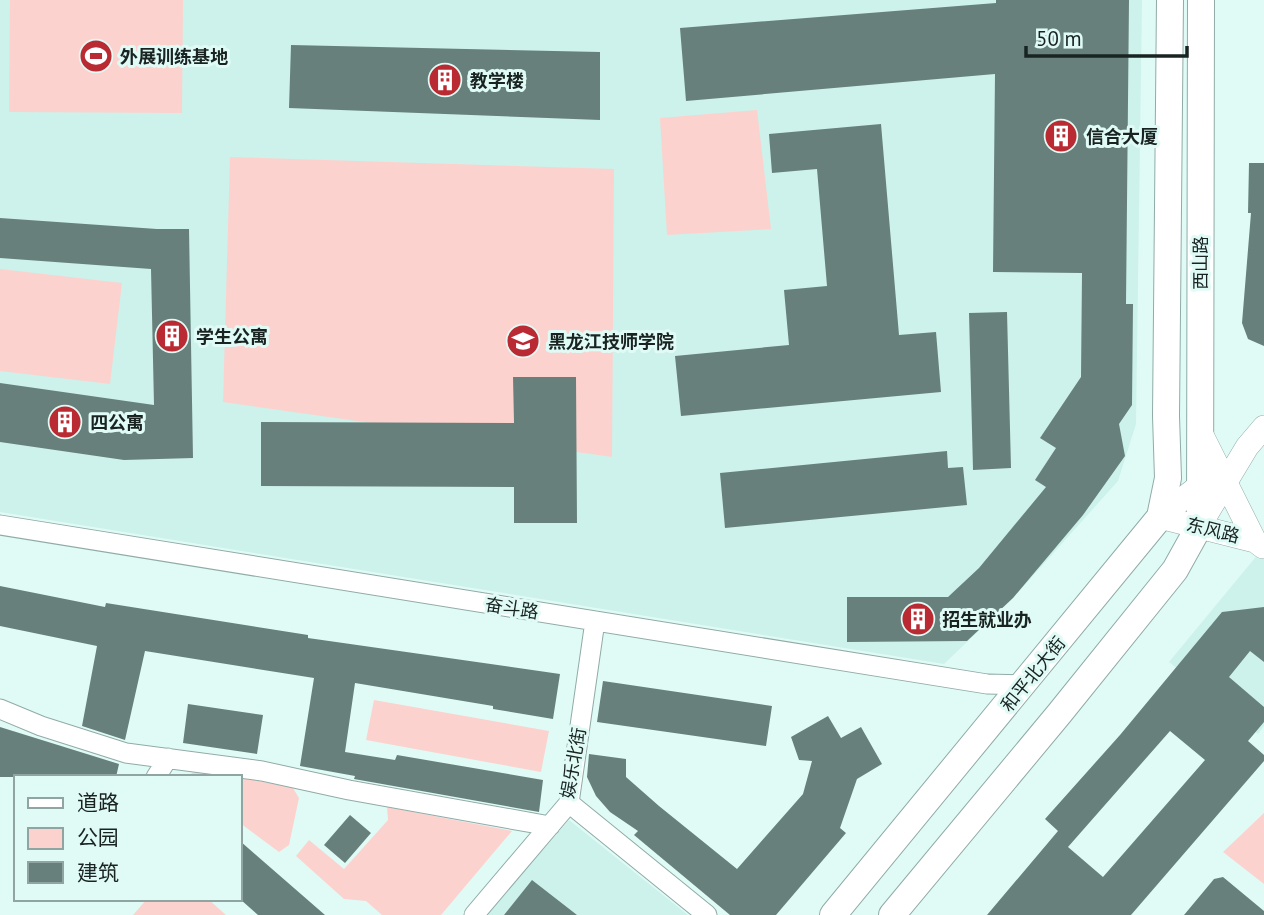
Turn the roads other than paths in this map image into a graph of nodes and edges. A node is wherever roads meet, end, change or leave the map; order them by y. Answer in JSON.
{"nodes":[{"id":1,"x":1170,"y":0,"type":"edge"},
{"id":2,"x":1201,"y":0,"type":"edge"},
{"id":3,"x":1264,"y":427,"type":"edge"},
{"id":4,"x":1199,"y":428,"type":"junction"},
{"id":5,"x":1223,"y":476,"type":"junction"},
{"id":6,"x":1183,"y":488,"type":"junction"},
{"id":7,"x":1160,"y":517,"type":"junction"},
{"id":8,"x":0,"y":524,"type":"edge"},
{"id":9,"x":1200,"y":525,"type":"junction"},
{"id":10,"x":1260,"y":544,"type":"edge"},
{"id":11,"x":595,"y":621,"type":"junction"},
{"id":12,"x":1024,"y":685,"type":"junction"},
{"id":13,"x":0,"y":709,"type":"edge"},
{"id":14,"x":168,"y":758,"type":"junction"},
{"id":15,"x":157,"y":775,"type":"edge"},
{"id":16,"x":569,"y":803,"type":"junction"},
{"id":17,"x":550,"y":826,"type":"junction"},
{"id":18,"x":474,"y":915,"type":"edge"},
{"id":19,"x":707,"y":915,"type":"edge"},
{"id":20,"x":833,"y":915,"type":"edge"},
{"id":21,"x":892,"y":915,"type":"edge"}],
"edges":[{"from":1,"to":6,"type":"main road","name":"西山路"},
{"from":2,"to":4,"type":"main road","name":"西山路"},
{"from":3,"to":5,"type":"street"},
{"from":4,"to":5,"type":"street"},
{"from":4,"to":6,"type":"main road","name":"西山路"},
{"from":5,"to":6,"type":"street"},
{"from":5,"to":9,"type":"street"},
{"from":5,"to":10,"type":"street"},
{"from":6,"to":7,"type":"main road","name":"西山路"},
{"from":6,"to":9,"type":"main road","name":"西山路"},
{"from":7,"to":9,"type":"street","name":"东风路"},
{"from":7,"to":12,"type":"main road","name":"和平北大街"},
{"from":8,"to":11,"type":"street","name":"奋斗路"},
{"from":9,"to":10,"type":"street","name":"东风路"},
{"from":9,"to":21,"type":"main road"},
{"from":11,"to":12,"type":"street","name":"奋斗路"},
{"from":11,"to":16,"type":"street","name":"娱乐北街"},
{"from":12,"to":20,"type":"main road","name":"和平北大街"},
{"from":13,"to":14,"type":"street"},
{"from":14,"to":15,"type":"street"},
{"from":14,"to":17,"type":"street"},
{"from":16,"to":17,"type":"street","name":"娱乐北街"},
{"from":16,"to":19,"type":"street"},
{"from":17,"to":18,"type":"street","name":"娱乐北街"}]}
